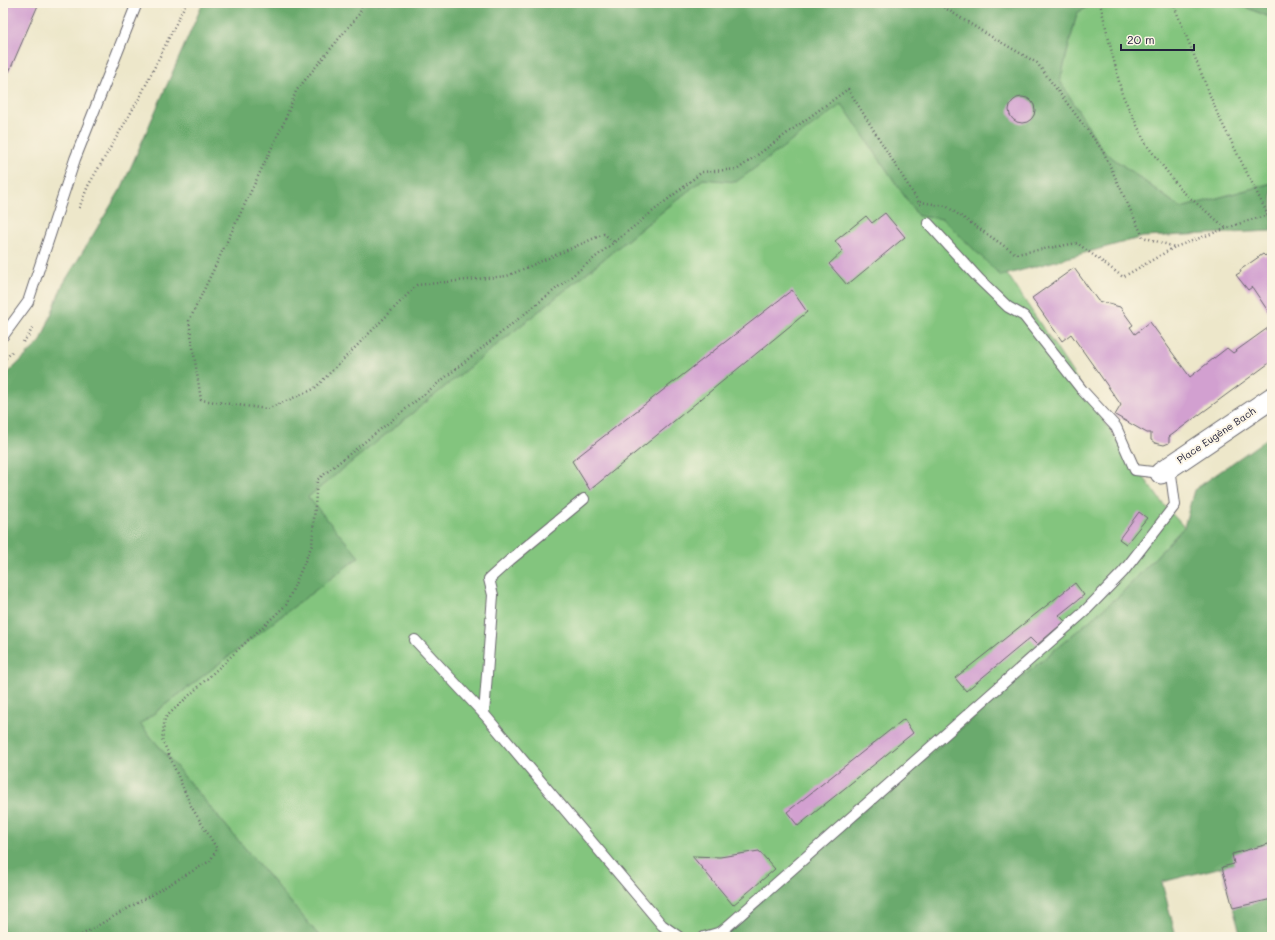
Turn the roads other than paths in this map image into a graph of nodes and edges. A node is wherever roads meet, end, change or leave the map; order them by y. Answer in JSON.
{"nodes":[{"id":1,"x":138,"y":3,"type":"edge"},
{"id":2,"x":928,"y":223,"type":"road end"},
{"id":3,"x":3,"y":336,"type":"edge"},
{"id":4,"x":1272,"y":398,"type":"edge"},
{"id":5,"x":1165,"y":470,"type":"junction"},
{"id":6,"x":584,"y":499,"type":"dead end"},
{"id":7,"x":415,"y":640,"type":"dead end"},
{"id":8,"x":484,"y":714,"type":"junction"},
{"id":9,"x":678,"y":937,"type":"edge"},
{"id":10,"x":704,"y":937,"type":"edge"}],
"edges":[{"from":1,"to":3,"type":"lane"},
{"from":2,"to":5,"type":"lane"},
{"from":4,"to":5,"type":"street","name":"Place Eugène Bach"},
{"from":5,"to":10,"type":"lane"},
{"from":6,"to":8,"type":"lane"},
{"from":7,"to":8,"type":"lane"},
{"from":8,"to":9,"type":"lane"}]}
